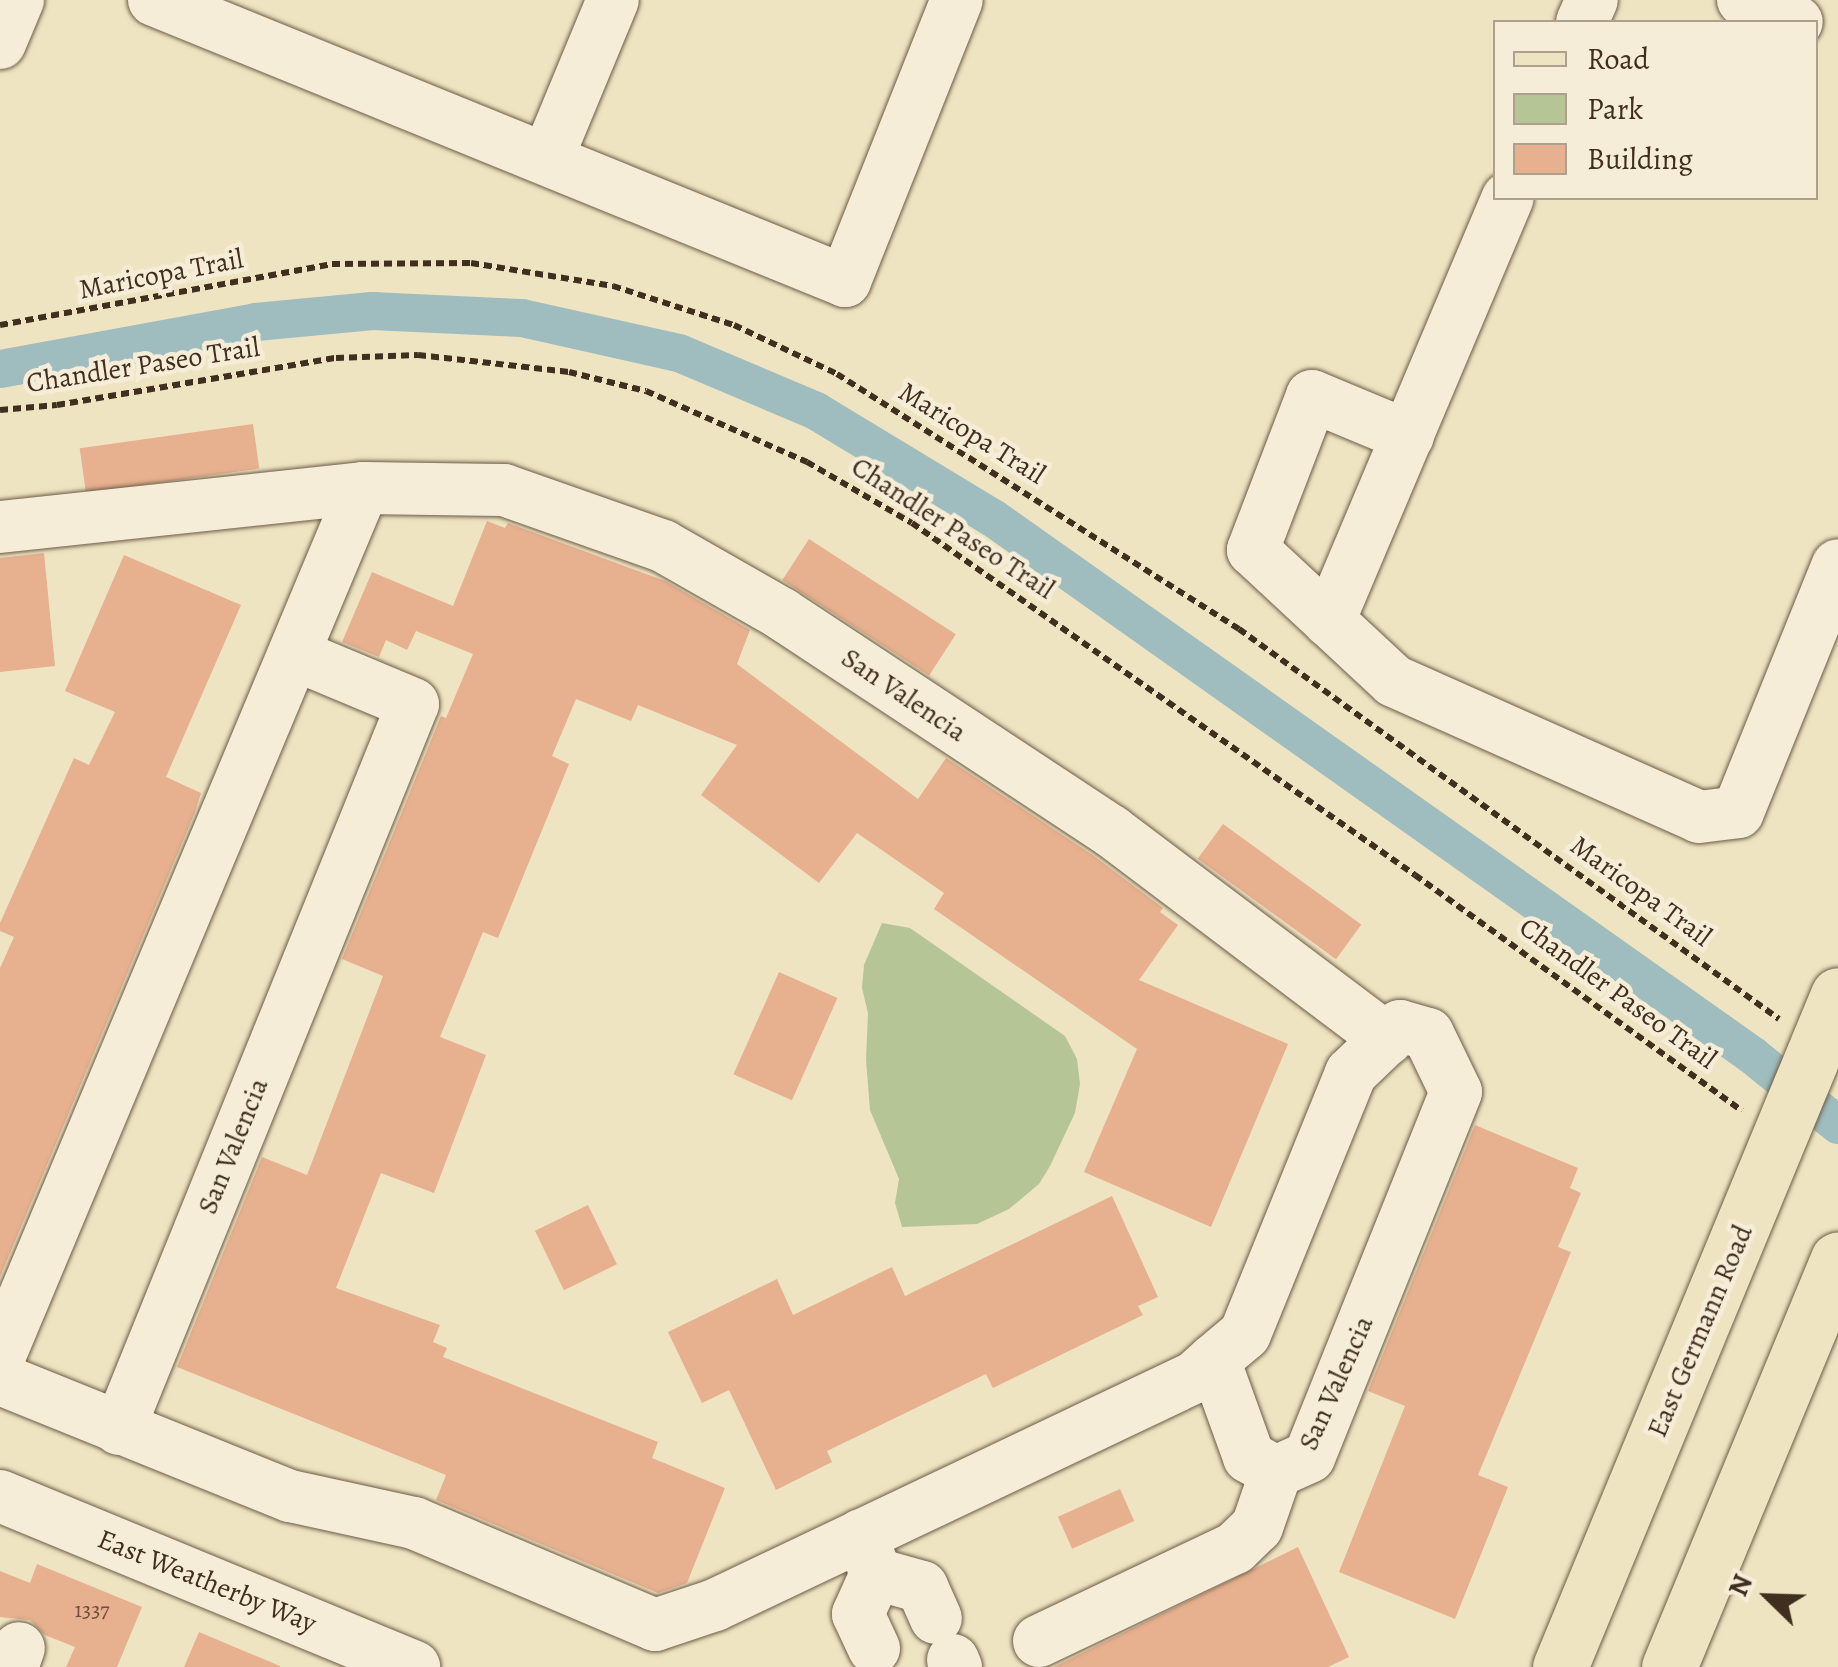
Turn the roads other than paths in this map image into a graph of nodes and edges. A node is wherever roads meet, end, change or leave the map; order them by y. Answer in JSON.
{"nodes":[{"id":1,"x":18,"y":0,"type":"edge"},
{"id":2,"x":154,"y":0,"type":"edge"},
{"id":3,"x":614,"y":0,"type":"edge"},
{"id":4,"x":958,"y":0,"type":"edge"},
{"id":5,"x":1743,"y":0,"type":"edge"},
{"id":6,"x":1792,"y":20,"type":"edge"},
{"id":7,"x":0,"y":43,"type":"edge"},
{"id":8,"x":547,"y":159,"type":"junction"},
{"id":9,"x":1507,"y":200,"type":"edge"},
{"id":10,"x":1408,"y":436,"type":"junction"},
{"id":11,"x":363,"y":488,"type":"junction"},
{"id":12,"x":0,"y":527,"type":"edge"},
{"id":13,"x":1838,"y":565,"type":"edge"},
{"id":14,"x":1329,"y":622,"type":"junction"},
{"id":15,"x":296,"y":655,"type":"junction"},
{"id":16,"x":1822,"y":1019,"type":"edge"},
{"id":17,"x":1387,"y":1039,"type":"junction"},
{"id":18,"x":1838,"y":1260,"type":"edge"},
{"id":19,"x":0,"y":1354,"type":"edge"},
{"id":20,"x":1214,"y":1360,"type":"junction"},
{"id":21,"x":0,"y":1379,"type":"edge"},
{"id":22,"x":120,"y":1428,"type":"junction"},
{"id":23,"x":1276,"y":1472,"type":"junction"},
{"id":24,"x":0,"y":1496,"type":"edge"},
{"id":25,"x":869,"y":1555,"type":"junction"},
{"id":26,"x":1040,"y":1641,"type":"dead end"},
{"id":27,"x":874,"y":1648,"type":"dead end"},
{"id":28,"x":948,"y":1648,"type":"edge"},
{"id":29,"x":414,"y":1667,"type":"edge"},
{"id":30,"x":1560,"y":1667,"type":"edge"},
{"id":31,"x":1670,"y":1667,"type":"edge"}],
"edges":[{"from":1,"to":7,"type":"street"},
{"from":2,"to":8,"type":"street"},
{"from":3,"to":8,"type":"street"},
{"from":4,"to":8,"type":"street"},
{"from":5,"to":6,"type":"street"},
{"from":9,"to":10,"type":"street"},
{"from":10,"to":14,"type":"street"},
{"from":10,"to":14,"type":"street"},
{"from":11,"to":12,"type":"street","name":"San Valencia"},
{"from":11,"to":15,"type":"street"},
{"from":11,"to":17,"type":"street","name":"San Valencia"},
{"from":13,"to":14,"type":"street"},
{"from":15,"to":19,"type":"street"},
{"from":15,"to":22,"type":"street","name":"San Valencia"},
{"from":16,"to":30,"type":"main road","name":"East Germann Road"},
{"from":17,"to":20,"type":"street"},
{"from":17,"to":23,"type":"street","name":"San Valencia"},
{"from":18,"to":31,"type":"main road"},
{"from":20,"to":23,"type":"street","name":"San Valencia"},
{"from":20,"to":25,"type":"street"},
{"from":21,"to":22,"type":"street"},
{"from":22,"to":25,"type":"street"},
{"from":23,"to":26,"type":"street"},
{"from":24,"to":29,"type":"street","name":"East Weatherby Way"},
{"from":25,"to":27,"type":"street"},
{"from":25,"to":28,"type":"street"}]}
